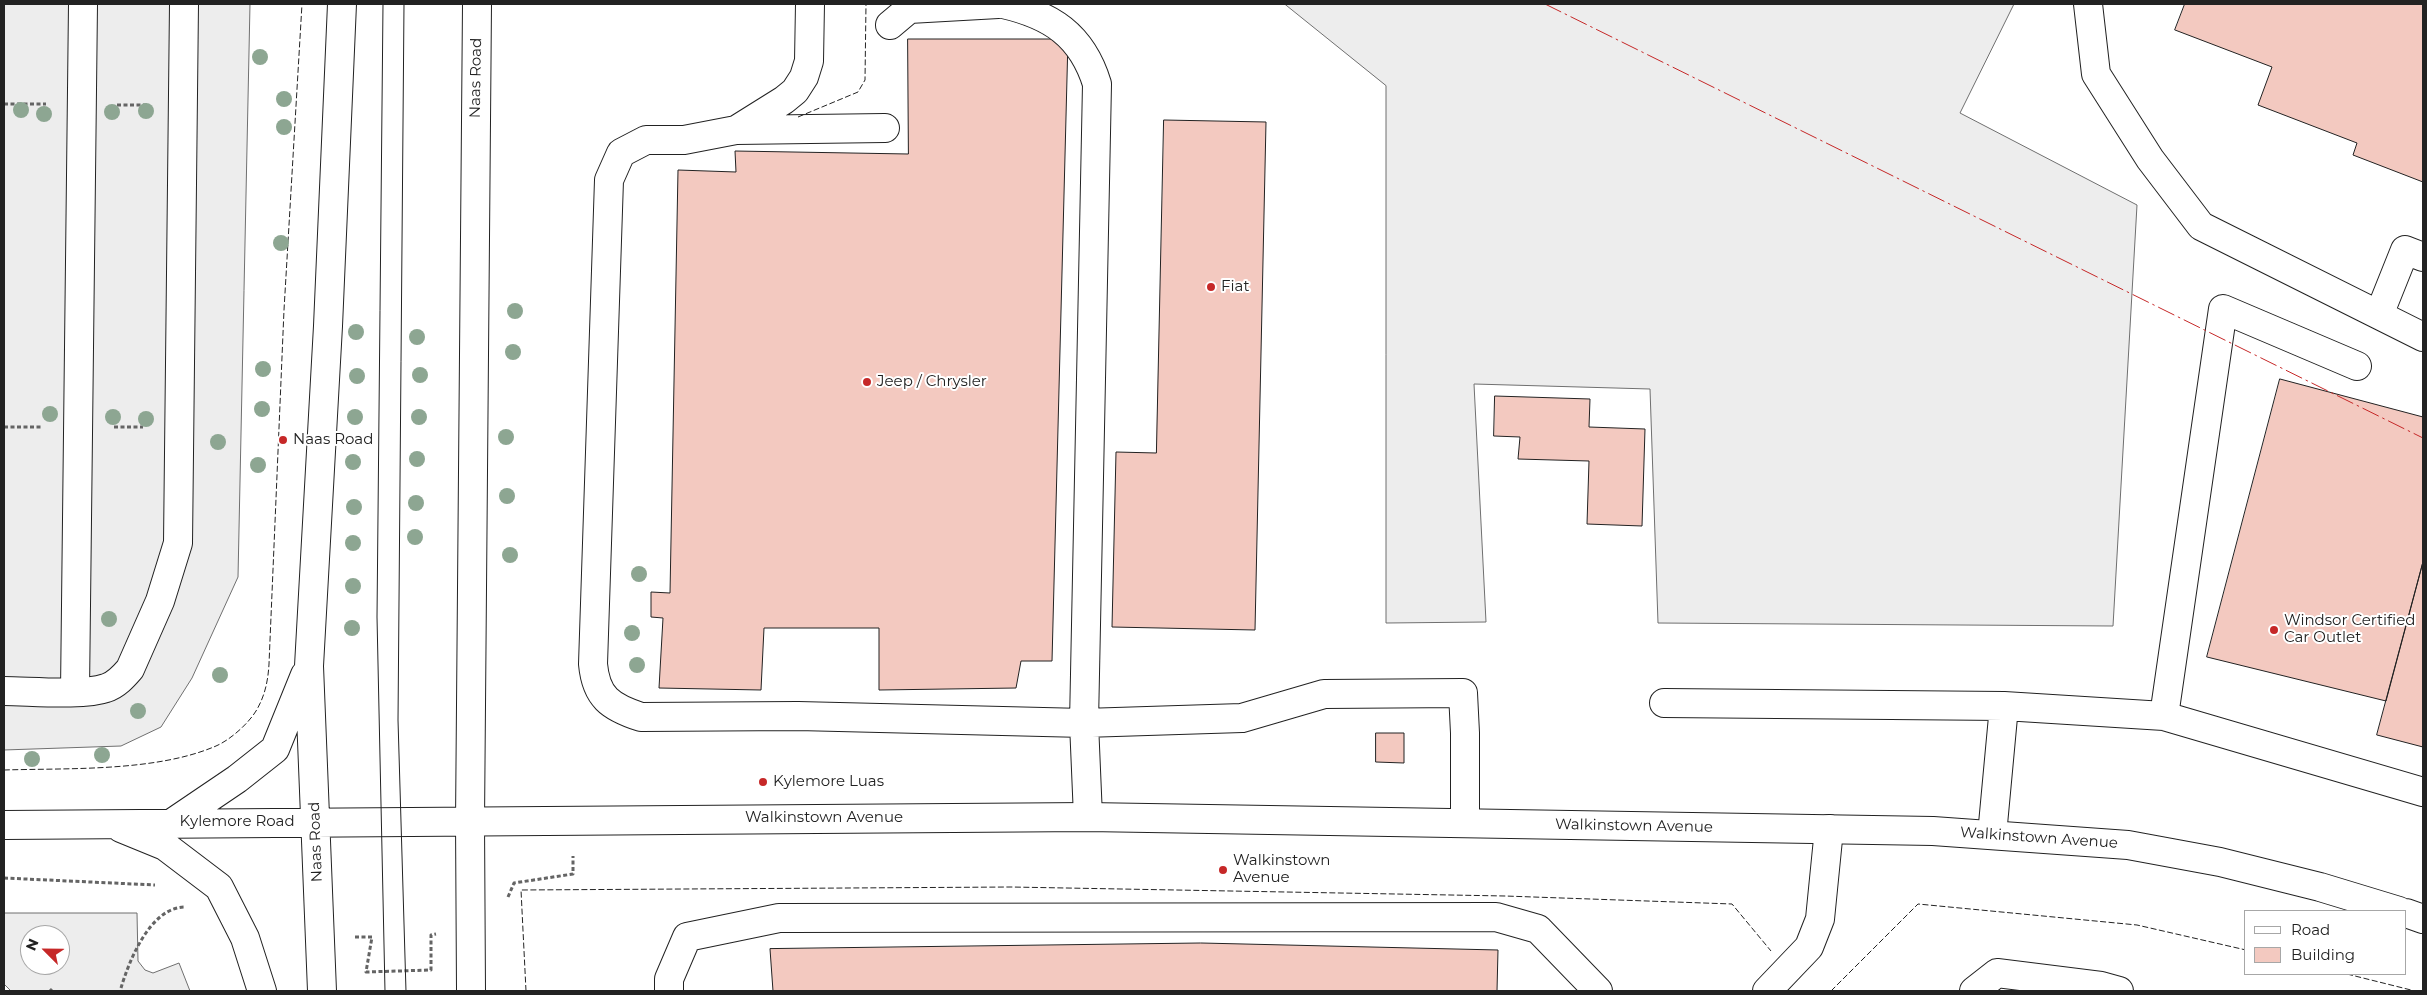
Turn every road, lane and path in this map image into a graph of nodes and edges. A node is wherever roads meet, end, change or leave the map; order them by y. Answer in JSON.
{"nodes":[{"id":1,"x":83,"y":4,"type":"edge"},
{"id":2,"x":184,"y":4,"type":"edge"},
{"id":3,"x":342,"y":4,"type":"edge"},
{"id":4,"x":477,"y":4,"type":"edge"},
{"id":5,"x":810,"y":4,"type":"edge"},
{"id":6,"x":998,"y":4,"type":"edge"},
{"id":7,"x":1002,"y":4,"type":"edge"},
{"id":8,"x":2088,"y":4,"type":"edge"},
{"id":9,"x":890,"y":25,"type":"dead end"},
{"id":10,"x":885,"y":128,"type":"dead end"},
{"id":11,"x":736,"y":130,"type":"junction"},
{"id":12,"x":2423,"y":258,"type":"edge"},
{"id":13,"x":2379,"y":315,"type":"junction"},
{"id":14,"x":2423,"y":337,"type":"edge"},
{"id":15,"x":2357,"y":366,"type":"dead end"},
{"id":16,"x":309,"y":666,"type":"junction"},
{"id":17,"x":4,"y":691,"type":"edge"},
{"id":18,"x":75,"y":691,"type":"junction"},
{"id":19,"x":1664,"y":703,"type":"dead end"},
{"id":20,"x":2004,"y":706,"type":"junction"},
{"id":21,"x":2164,"y":716,"type":"junction"},
{"id":22,"x":1084,"y":723,"type":"junction"},
{"id":23,"x":2423,"y":792,"type":"edge"},
{"id":24,"x":1088,"y":817,"type":"junction"},
{"id":25,"x":470,"y":821,"type":"junction"},
{"id":26,"x":172,"y":822,"type":"junction"},
{"id":27,"x":315,"y":822,"type":"junction"},
{"id":28,"x":110,"y":823,"type":"junction"},
{"id":29,"x":1464,"y":823,"type":"junction"},
{"id":30,"x":4,"y":824,"type":"edge"},
{"id":31,"x":1829,"y":829,"type":"junction"},
{"id":32,"x":1992,"y":835,"type":"junction"},
{"id":33,"x":4,"y":878,"type":"edge"},
{"id":34,"x":162,"y":885,"type":"dead end"},
{"id":35,"x":190,"y":908,"type":"dead end"},
{"id":36,"x":2396,"y":910,"type":"edge"},
{"id":37,"x":2407,"y":913,"type":"edge"},
{"id":38,"x":2423,"y":919,"type":"edge"},
{"id":39,"x":431,"y":970,"type":"dead end"},
{"id":40,"x":366,"y":972,"type":"dead end"},
{"id":41,"x":121,"y":988,"type":"dead end"},
{"id":42,"x":262,"y":991,"type":"edge"},
{"id":43,"x":322,"y":991,"type":"edge"},
{"id":44,"x":472,"y":991,"type":"edge"},
{"id":45,"x":669,"y":991,"type":"edge"},
{"id":46,"x":1598,"y":991,"type":"edge"},
{"id":47,"x":1767,"y":991,"type":"edge"},
{"id":48,"x":1974,"y":991,"type":"edge"},
{"id":49,"x":2119,"y":991,"type":"edge"}],
"edges":[{"from":1,"to":18,"type":"main road"},
{"from":2,"to":18,"type":"main road"},
{"from":3,"to":16,"type":"main road","name":"Naas Road"},
{"from":4,"to":25,"type":"main road","name":"Naas Road"},
{"from":5,"to":11,"type":"main road"},
{"from":6,"to":9,"type":"main road"},
{"from":7,"to":22,"type":"main road"},
{"from":8,"to":13,"type":"main road"},
{"from":10,"to":11,"type":"main road"},
{"from":11,"to":22,"type":"main road"},
{"from":12,"to":13,"type":"main road"},
{"from":13,"to":14,"type":"main road"},
{"from":15,"to":21,"type":"main road"},
{"from":16,"to":26,"type":"main road"},
{"from":16,"to":27,"type":"main road","name":"Naas Road"},
{"from":17,"to":18,"type":"main road"},
{"from":19,"to":20,"type":"main road"},
{"from":20,"to":21,"type":"main road"},
{"from":20,"to":32,"type":"main road"},
{"from":21,"to":23,"type":"main road"},
{"from":22,"to":24,"type":"main road"},
{"from":22,"to":29,"type":"main road"},
{"from":24,"to":25,"type":"main road","name":"Walkinstown Avenue"},
{"from":24,"to":29,"type":"main road","name":"Walkinstown Avenue"},
{"from":25,"to":27,"type":"main road","name":"Kylemore Road"},
{"from":25,"to":44,"type":"main road","name":"Naas Road"},
{"from":26,"to":27,"type":"main road","name":"Kylemore Road"},
{"from":26,"to":28,"type":"main road","name":"Kylemore Road"},
{"from":27,"to":43,"type":"main road","name":"Naas Road"},
{"from":28,"to":30,"type":"main road","name":"Kylemore Road"},
{"from":28,"to":42,"type":"main road"},
{"from":29,"to":31,"type":"main road","name":"Walkinstown Avenue"},
{"from":31,"to":32,"type":"main road","name":"Walkinstown Avenue"},
{"from":31,"to":47,"type":"main road"},
{"from":32,"to":36,"type":"main road","name":"Walkinstown Avenue"},
{"from":33,"to":34,"type":"path"},
{"from":35,"to":41,"type":"path"},
{"from":37,"to":38,"type":"main road"},
{"from":39,"to":40,"type":"path"},
{"from":45,"to":46,"type":"main road"},
{"from":48,"to":49,"type":"main road"}]}
